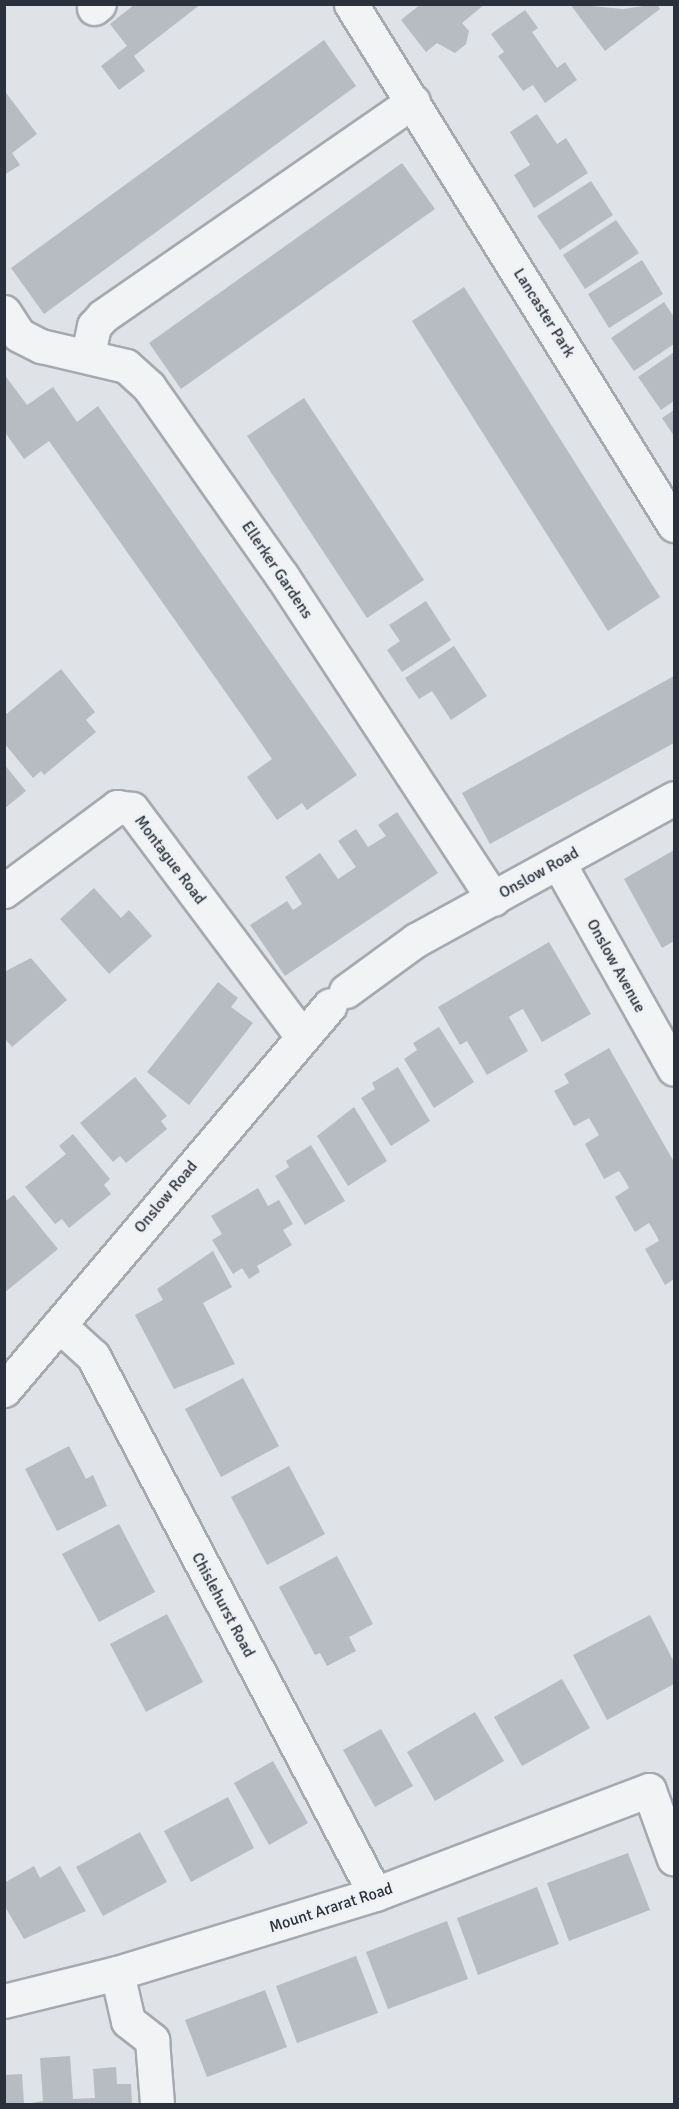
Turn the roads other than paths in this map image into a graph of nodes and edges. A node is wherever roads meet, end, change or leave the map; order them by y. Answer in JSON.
{"nodes":[{"id":1,"x":351,"y":4,"type":"edge"},
{"id":2,"x":413,"y":101,"type":"junction"},
{"id":3,"x":4,"y":312,"type":"edge"},
{"id":4,"x":88,"y":354,"type":"junction"},
{"id":5,"x":675,"y":525,"type":"edge"},
{"id":6,"x":675,"y":798,"type":"edge"},
{"id":7,"x":558,"y":862,"type":"junction"},
{"id":8,"x":4,"y":891,"type":"edge"},
{"id":9,"x":493,"y":899,"type":"junction"},
{"id":10,"x":301,"y":1035,"type":"junction"},
{"id":11,"x":675,"y":1069,"type":"edge"},
{"id":12,"x":59,"y":1325,"type":"junction"},
{"id":13,"x":4,"y":1390,"type":"edge"},
{"id":14,"x":675,"y":1859,"type":"edge"},
{"id":15,"x":375,"y":1894,"type":"junction"},
{"id":16,"x":117,"y":1973,"type":"junction"},
{"id":17,"x":4,"y":2001,"type":"edge"},
{"id":18,"x":157,"y":2104,"type":"edge"}],
"edges":[{"from":1,"to":2,"type":"street","name":"Lancaster Park"},
{"from":2,"to":4,"type":"street"},
{"from":2,"to":5,"type":"street","name":"Lancaster Park"},
{"from":3,"to":4,"type":"street","name":"Ellerker Gardens"},
{"from":4,"to":9,"type":"street","name":"Ellerker Gardens"},
{"from":6,"to":7,"type":"street","name":"Onslow Road"},
{"from":7,"to":9,"type":"street","name":"Onslow Road"},
{"from":7,"to":11,"type":"street","name":"Onslow Avenue"},
{"from":8,"to":10,"type":"street","name":"Montague Road"},
{"from":9,"to":10,"type":"street","name":"Onslow Road"},
{"from":10,"to":12,"type":"street","name":"Onslow Road"},
{"from":12,"to":13,"type":"street","name":"Onslow Road"},
{"from":12,"to":15,"type":"street","name":"Chislehurst Road"},
{"from":14,"to":15,"type":"street","name":"Mount Ararat Road"},
{"from":15,"to":16,"type":"street","name":"Mount Ararat Road"},
{"from":16,"to":17,"type":"street","name":"Mount Ararat Road"},
{"from":16,"to":18,"type":"street"}]}
